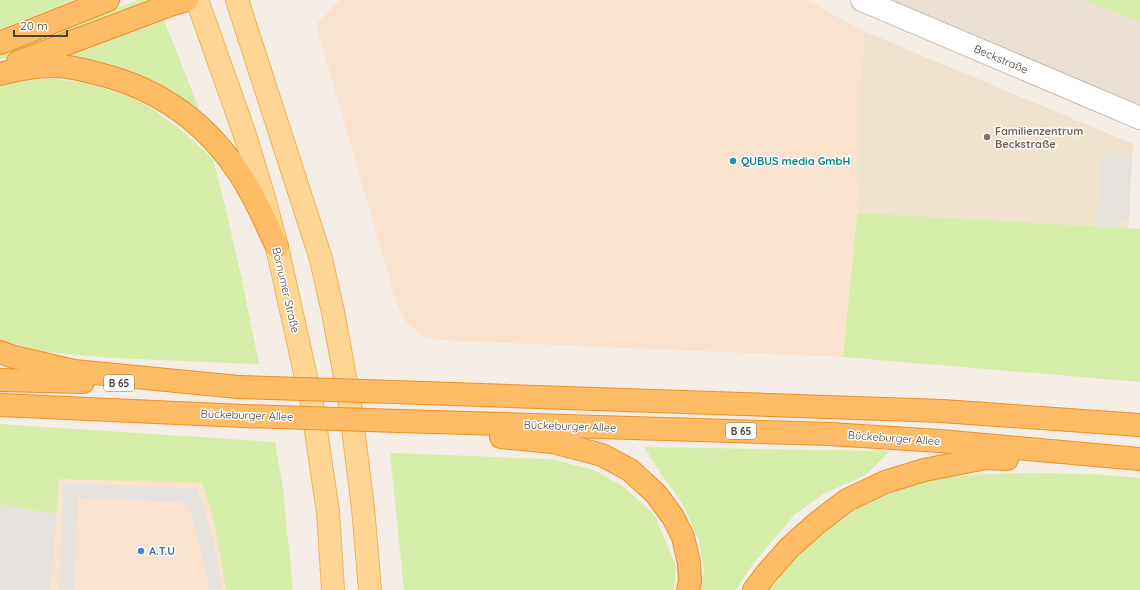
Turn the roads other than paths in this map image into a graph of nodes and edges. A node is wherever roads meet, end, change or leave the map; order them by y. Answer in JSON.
{"nodes":[{"id":1,"x":108,"y":0,"type":"edge"},
{"id":2,"x":187,"y":0,"type":"edge"},
{"id":3,"x":197,"y":0,"type":"edge"},
{"id":4,"x":237,"y":0,"type":"edge"},
{"id":5,"x":862,"y":0,"type":"edge"},
{"id":6,"x":0,"y":43,"type":"edge"},
{"id":7,"x":0,"y":69,"type":"edge"},
{"id":8,"x":0,"y":74,"type":"edge"},
{"id":9,"x":1140,"y":118,"type":"edge"},
{"id":10,"x":277,"y":247,"type":"junction"},
{"id":11,"x":0,"y":352,"type":"edge"},
{"id":12,"x":0,"y":380,"type":"edge"},
{"id":13,"x":238,"y":386,"type":"junction"},
{"id":14,"x":0,"y":405,"type":"edge"},
{"id":15,"x":399,"y":421,"type":"junction"},
{"id":16,"x":1140,"y":425,"type":"edge"},
{"id":17,"x":1082,"y":453,"type":"junction"},
{"id":18,"x":1140,"y":459,"type":"edge"},
{"id":19,"x":332,"y":590,"type":"edge"},
{"id":20,"x":370,"y":590,"type":"edge"},
{"id":21,"x":688,"y":590,"type":"edge"},
{"id":22,"x":754,"y":590,"type":"edge"}],
"edges":[{"from":1,"to":6,"type":"highway"},
{"from":2,"to":7,"type":"highway"},
{"from":3,"to":10,"type":"main road","name":"Bornumer Straße"},
{"from":4,"to":20,"type":"main road"},
{"from":5,"to":9,"type":"street","name":"Beckstraße"},
{"from":8,"to":10,"type":"highway"},
{"from":10,"to":19,"type":"main road","name":"Bornumer Straße"},
{"from":11,"to":13,"type":"highway"},
{"from":12,"to":13,"type":"highway","number":"B 65"},
{"from":13,"to":16,"type":"highway","number":"B 65","bridge":true},
{"from":14,"to":15,"type":"highway","name":"Bückeburger Allee","number":"B 65","bridge":true},
{"from":15,"to":17,"type":"highway","name":"Bückeburger Allee","number":"B 65"},
{"from":15,"to":21,"type":"highway"},
{"from":17,"to":18,"type":"highway","name":"Bückeburger Allee","number":"B 65"},
{"from":17,"to":22,"type":"highway"}]}
